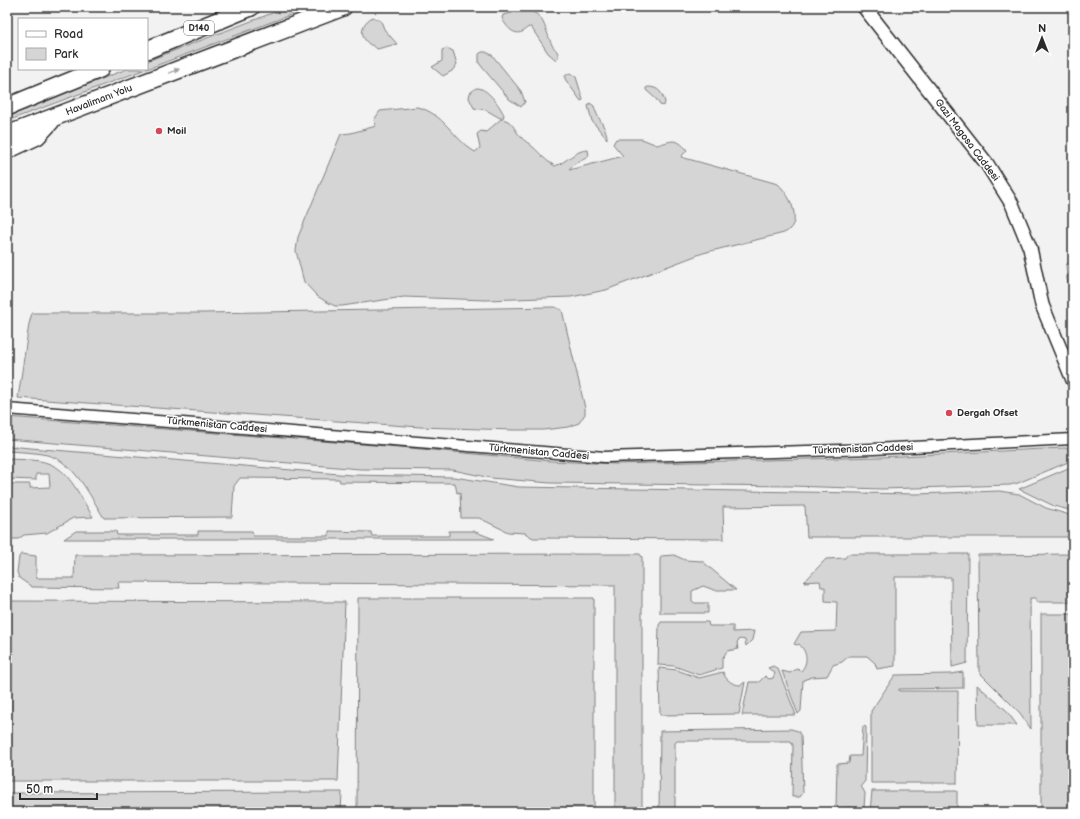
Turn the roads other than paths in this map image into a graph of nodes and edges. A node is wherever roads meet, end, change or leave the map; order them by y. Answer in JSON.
{"nodes":[{"id":1,"x":252,"y":7,"type":"edge"},
{"id":2,"x":343,"y":7,"type":"edge"},
{"id":3,"x":864,"y":7,"type":"edge"},
{"id":4,"x":148,"y":50,"type":"edge"},
{"id":5,"x":98,"y":70,"type":"edge"},
{"id":6,"x":74,"y":80,"type":"junction"},
{"id":7,"x":7,"y":94,"type":"edge"},
{"id":8,"x":7,"y":107,"type":"edge"},
{"id":9,"x":55,"y":117,"type":"junction"},
{"id":10,"x":7,"y":135,"type":"edge"},
{"id":11,"x":7,"y":150,"type":"edge"},
{"id":12,"x":1073,"y":380,"type":"edge"},
{"id":13,"x":7,"y":409,"type":"edge"},
{"id":14,"x":1073,"y":439,"type":"edge"}],
"edges":[{"from":1,"to":4,"type":"highway","number":"D140"},
{"from":9,"to":2,"type":"highway","name":"Havalimanı Yolu","one_way":true},
{"from":3,"to":12,"type":"street","name":"Gazi Magosa Caddesi"},
{"from":5,"to":6,"type":"highway"},
{"from":6,"to":7,"type":"highway"},
{"from":6,"to":8,"type":"highway"},
{"from":9,"to":10,"type":"highway","name":"Havalimanı Yolu"},
{"from":9,"to":11,"type":"highway"},
{"from":13,"to":14,"type":"street","name":"Türkmenistan Caddesi"}]}
